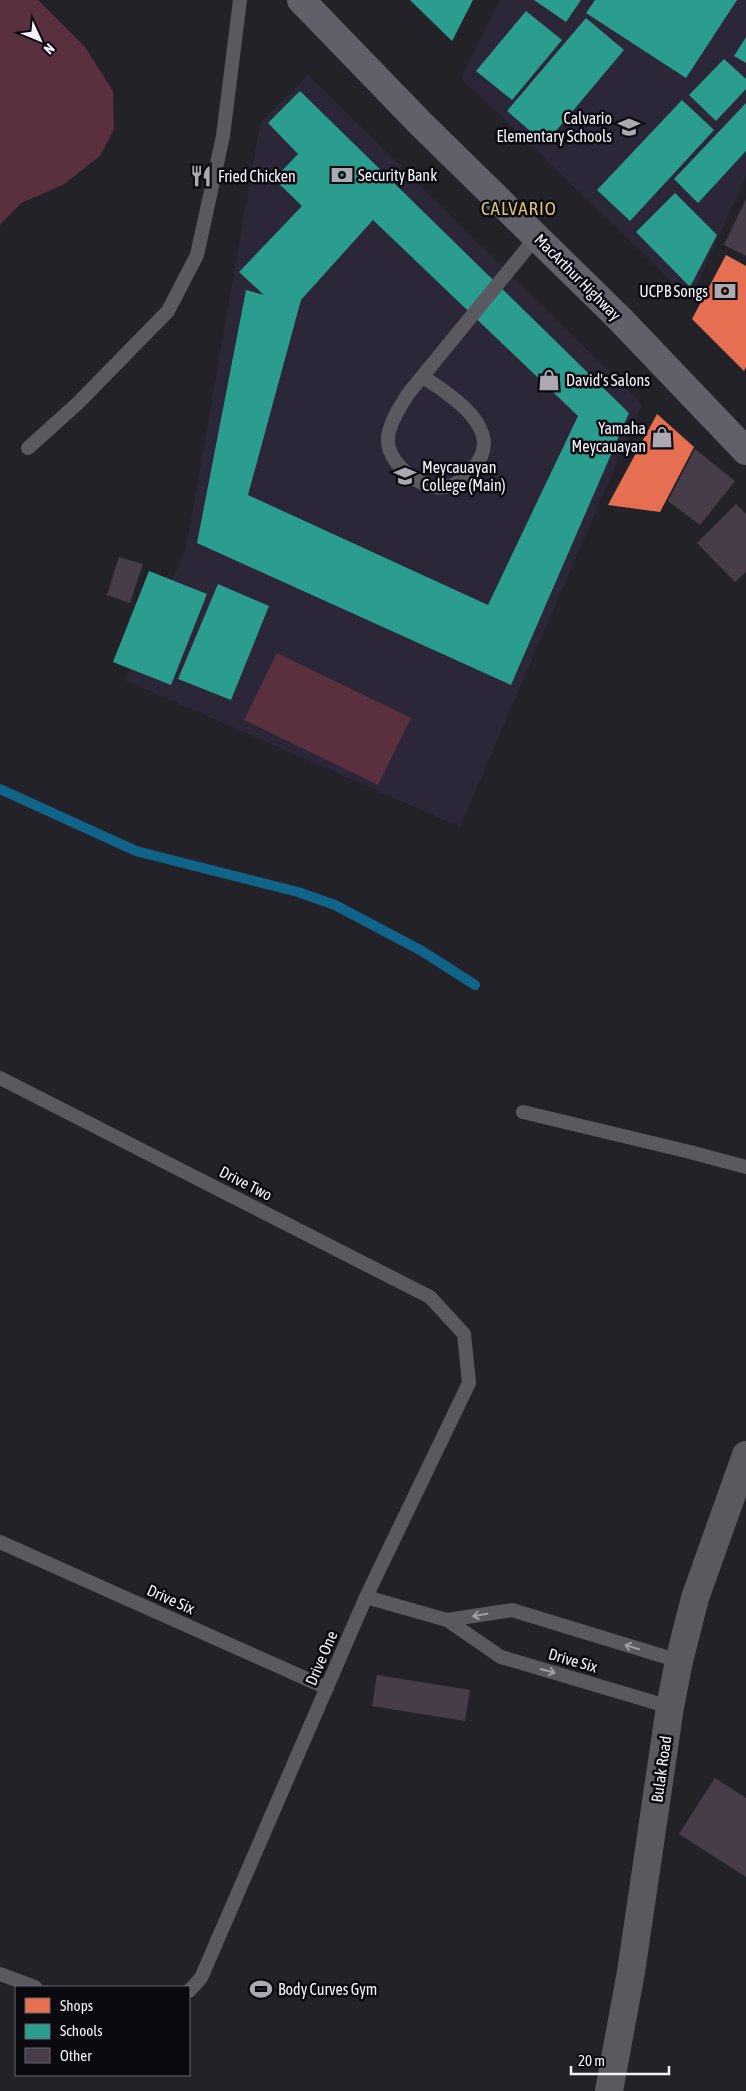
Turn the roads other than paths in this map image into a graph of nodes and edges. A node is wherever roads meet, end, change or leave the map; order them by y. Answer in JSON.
{"nodes":[{"id":1,"x":240,"y":0,"type":"edge"},
{"id":2,"x":301,"y":0,"type":"edge"},
{"id":3,"x":537,"y":236,"type":"junction"},
{"id":4,"x":423,"y":377,"type":"junction"},
{"id":5,"x":28,"y":448,"type":"dead end"},
{"id":6,"x":746,"y":451,"type":"edge"},
{"id":7,"x":0,"y":1078,"type":"edge"},
{"id":8,"x":523,"y":1112,"type":"dead end"},
{"id":9,"x":746,"y":1167,"type":"edge"},
{"id":10,"x":464,"y":1334,"type":"joint"},
{"id":11,"x":746,"y":1455,"type":"edge"},
{"id":12,"x":0,"y":1542,"type":"edge"},
{"id":13,"x":366,"y":1597,"type":"junction"},
{"id":14,"x":447,"y":1620,"type":"junction"},
{"id":15,"x":679,"y":1661,"type":"junction"},
{"id":16,"x":327,"y":1688,"type":"junction"},
{"id":17,"x":670,"y":1707,"type":"junction"},
{"id":18,"x":0,"y":1974,"type":"edge"},
{"id":19,"x":32,"y":1986,"type":"edge"},
{"id":20,"x":190,"y":1990,"type":"edge"},
{"id":21,"x":609,"y":2091,"type":"edge"}],
"edges":[{"from":1,"to":5,"type":"lane"},
{"from":2,"to":3,"type":"highway","name":"MacArthur Highway"},
{"from":3,"to":4,"type":"lane"},
{"from":3,"to":6,"type":"highway","name":"MacArthur Highway"},
{"from":4,"to":4,"type":"lane"},
{"from":7,"to":10,"type":"lane","name":"Drive Two"},
{"from":8,"to":9,"type":"lane"},
{"from":10,"to":13,"type":"lane","name":"Drive One"},
{"from":11,"to":15,"type":"street","name":"Bulak Road"},
{"from":12,"to":16,"type":"lane","name":"Drive Six"},
{"from":13,"to":14,"type":"lane","name":"Drive Six"},
{"from":13,"to":16,"type":"lane","name":"Drive One"},
{"from":15,"to":14,"type":"lane","name":"Drive Six","one_way":true},
{"from":14,"to":17,"type":"lane","name":"Drive Six","one_way":true},
{"from":15,"to":17,"type":"street","name":"Bulak Road"},
{"from":16,"to":20,"type":"lane","name":"Drive One"},
{"from":17,"to":21,"type":"street","name":"Bulak Road"},
{"from":18,"to":19,"type":"lane"}]}
